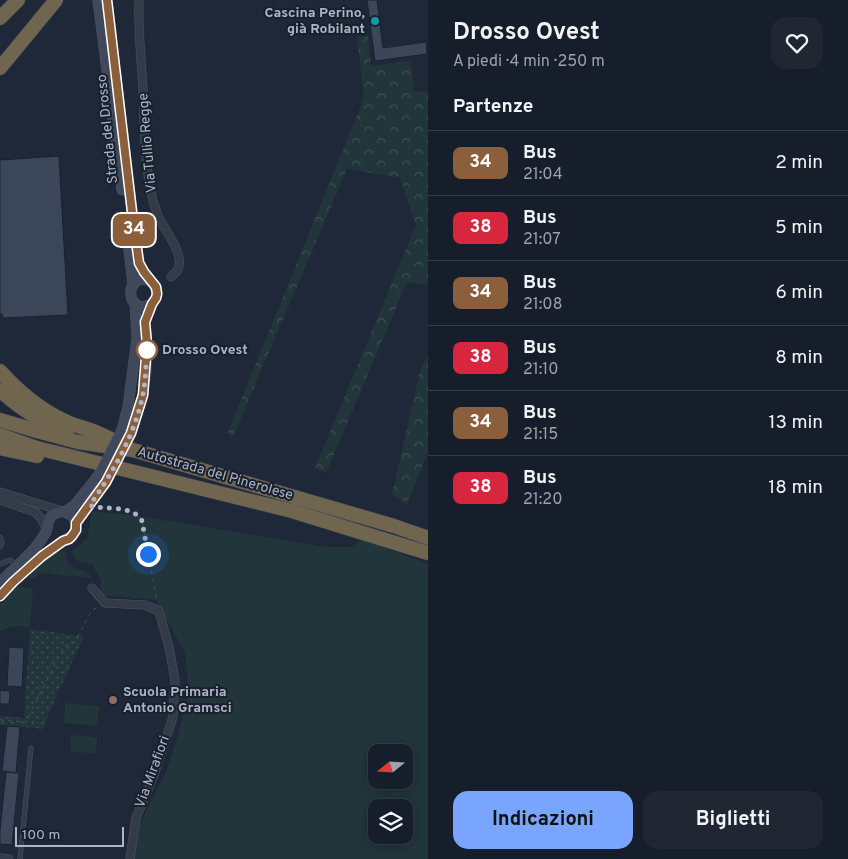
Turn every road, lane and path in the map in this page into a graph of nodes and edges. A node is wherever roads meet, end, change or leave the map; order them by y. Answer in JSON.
{"nodes":[{"id":1,"x":18,"y":0,"type":"edge"},
{"id":2,"x":56,"y":0,"type":"edge"},
{"id":3,"x":98,"y":0,"type":"edge"},
{"id":4,"x":107,"y":0,"type":"edge"},
{"id":5,"x":139,"y":0,"type":"edge"},
{"id":6,"x":0,"y":18,"type":"edge"},
{"id":7,"x":108,"y":39,"type":"junction"},
{"id":8,"x":0,"y":68,"type":"edge"},
{"id":9,"x":171,"y":277,"type":"dead end"},
{"id":10,"x":150,"y":281,"type":"junction"},
{"id":11,"x":133,"y":284,"type":"junction"},
{"id":12,"x":135,"y":303,"type":"junction"},
{"id":13,"x":152,"y":304,"type":"junction"},
{"id":14,"x":0,"y":371,"type":"edge"},
{"id":15,"x":0,"y":390,"type":"edge"},
{"id":16,"x":0,"y":420,"type":"edge"},
{"id":17,"x":127,"y":432,"type":"junction"},
{"id":18,"x":0,"y":435,"type":"edge"},
{"id":19,"x":0,"y":448,"type":"edge"},
{"id":20,"x":133,"y":450,"type":"junction"},
{"id":21,"x":172,"y":482,"type":"junction"},
{"id":22,"x":0,"y":492,"type":"edge"},
{"id":23,"x":0,"y":500,"type":"edge"},
{"id":24,"x":90,"y":505,"type":"junction"},
{"id":25,"x":64,"y":512,"type":"junction"},
{"id":26,"x":76,"y":523,"type":"junction"},
{"id":27,"x":47,"y":530,"type":"junction"},
{"id":28,"x":0,"y":537,"type":"edge"},
{"id":29,"x":428,"y":538,"type":"edge"},
{"id":30,"x":63,"y":541,"type":"junction"},
{"id":31,"x":0,"y":547,"type":"edge"},
{"id":32,"x":428,"y":553,"type":"edge"},
{"id":33,"x":0,"y":564,"type":"edge"},
{"id":34,"x":18,"y":565,"type":"junction"},
{"id":35,"x":0,"y":583,"type":"edge"},
{"id":36,"x":92,"y":588,"type":"dead end"},
{"id":37,"x":0,"y":596,"type":"edge"},
{"id":38,"x":105,"y":603,"type":"junction"},
{"id":39,"x":159,"y":611,"type":"junction"},
{"id":40,"x":0,"y":720,"type":"edge"},
{"id":41,"x":31,"y":748,"type":"dead end"},
{"id":42,"x":0,"y":858,"type":"edge"},
{"id":43,"x":9,"y":859,"type":"edge"},
{"id":44,"x":20,"y":859,"type":"edge"},
{"id":45,"x":130,"y":859,"type":"edge"}],
"edges":[{"from":1,"to":6,"type":"highway"},
{"from":2,"to":8,"type":"highway"},
{"from":3,"to":7,"type":"street","name":"Strada del Drosso"},
{"from":4,"to":7,"type":"street","name":"Strada del Drosso"},
{"from":5,"to":9,"type":"street","name":"Via Tullio Regge"},
{"from":7,"to":10,"type":"street","name":"Strada del Drosso"},
{"from":7,"to":11,"type":"street","name":"Strada del Drosso"},
{"from":10,"to":11,"type":"street"},
{"from":10,"to":13,"type":"street"},
{"from":11,"to":12,"type":"street"},
{"from":12,"to":13,"type":"street"},
{"from":12,"to":17,"type":"street"},
{"from":13,"to":17,"type":"street"},
{"from":14,"to":20,"type":"highway"},
{"from":15,"to":20,"type":"highway"},
{"from":16,"to":20,"type":"highway","name":"Autostrada del Pinerolese"},
{"from":17,"to":24,"type":"street","bridge":true},
{"from":17,"to":25,"type":"street","bridge":true},
{"from":18,"to":21,"type":"highway","name":"Autostrada del Pinerolese"},
{"from":19,"to":21,"type":"highway"},
{"from":20,"to":29,"type":"highway","name":"Autostrada del Pinerolese"},
{"from":21,"to":32,"type":"highway","name":"Autostrada del Pinerolese"},
{"from":22,"to":25,"type":"street"},
{"from":23,"to":27,"type":"street"},
{"from":24,"to":26,"type":"street"},
{"from":24,"to":39,"type":"path"},
{"from":25,"to":26,"type":"street"},
{"from":25,"to":27,"type":"street"},
{"from":26,"to":30,"type":"street"},
{"from":27,"to":30,"type":"street"},
{"from":27,"to":34,"type":"street"},
{"from":28,"to":31,"type":"lane"},
{"from":30,"to":37,"type":"street"},
{"from":33,"to":34,"type":"lane"},
{"from":34,"to":35,"type":"street"},
{"from":36,"to":38,"type":"street"},
{"from":38,"to":39,"type":"street"},
{"from":38,"to":40,"type":"path"},
{"from":39,"to":45,"type":"street","name":"Via Mirafiori"},
{"from":41,"to":44,"type":"lane"},
{"from":42,"to":43,"type":"street"}]}
